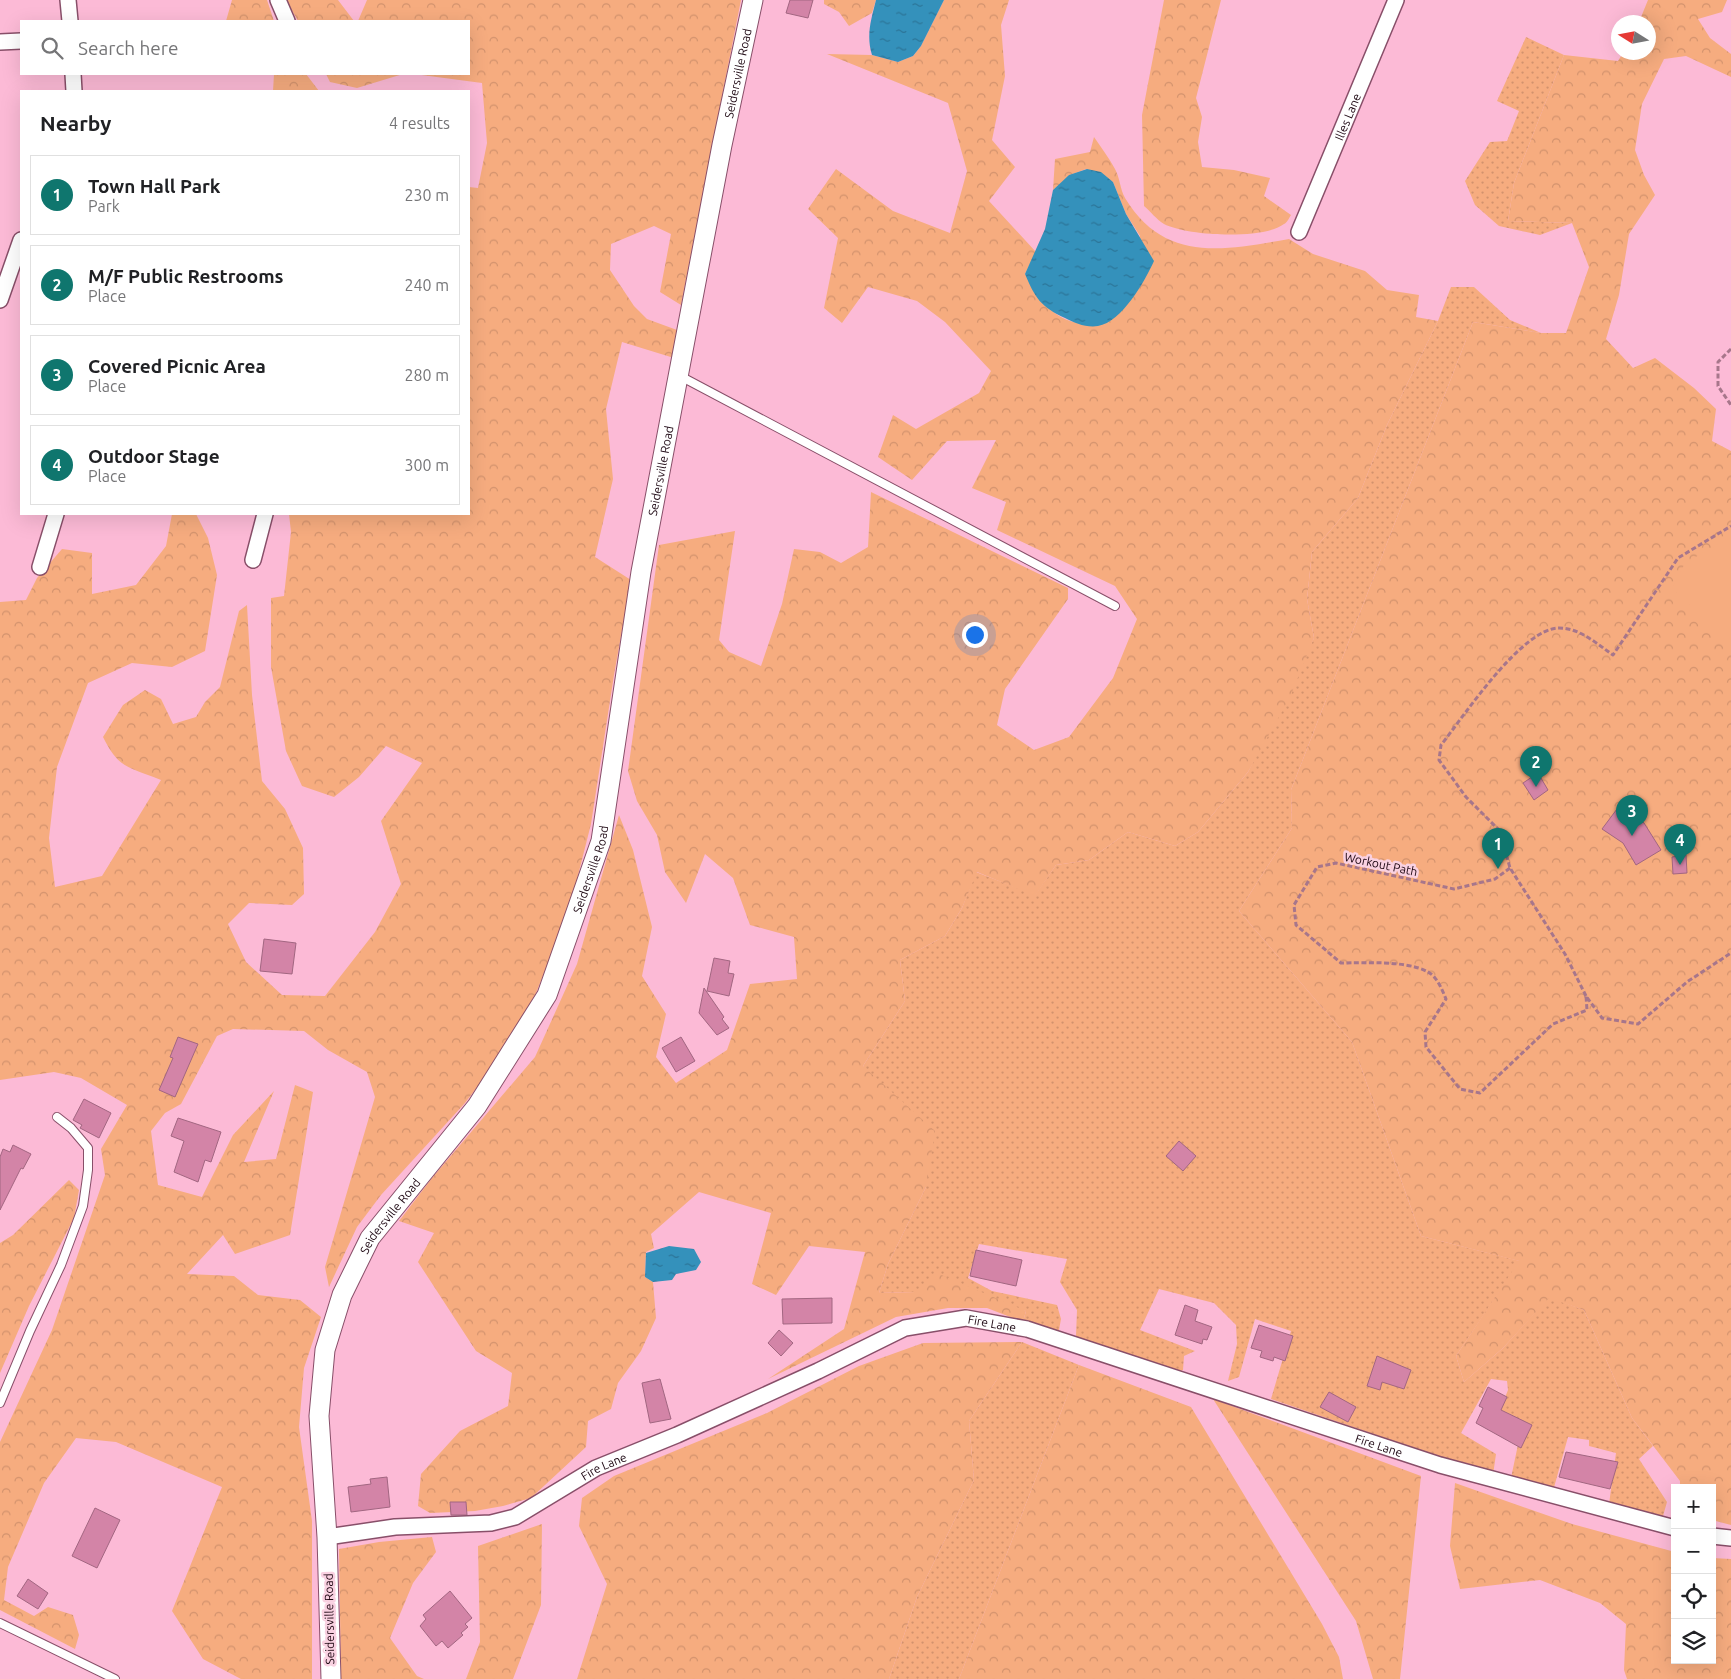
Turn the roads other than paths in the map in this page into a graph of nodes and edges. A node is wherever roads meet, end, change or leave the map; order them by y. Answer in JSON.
{"nodes":[{"id":1,"x":68,"y":0,"type":"edge"},
{"id":2,"x":278,"y":0,"type":"edge"},
{"id":3,"x":753,"y":0,"type":"edge"},
{"id":4,"x":1396,"y":0,"type":"edge"},
{"id":5,"x":70,"y":20,"type":"edge"},
{"id":6,"x":287,"y":20,"type":"edge"},
{"id":7,"x":20,"y":41,"type":"edge"},
{"id":8,"x":0,"y":42,"type":"edge"},
{"id":9,"x":72,"y":75,"type":"edge"},
{"id":10,"x":74,"y":90,"type":"edge"},
{"id":11,"x":1299,"y":232,"type":"dead end"},
{"id":12,"x":20,"y":243,"type":"edge"},
{"id":13,"x":0,"y":300,"type":"edge"},
{"id":14,"x":678,"y":375,"type":"junction"},
{"id":15,"x":56,"y":515,"type":"edge"},
{"id":16,"x":265,"y":515,"type":"edge"},
{"id":17,"x":253,"y":560,"type":"dead end"},
{"id":18,"x":40,"y":568,"type":"dead end"},
{"id":19,"x":1115,"y":606,"type":"dead end"},
{"id":20,"x":57,"y":1117,"type":"dead end"},
{"id":21,"x":0,"y":1403,"type":"edge"},
{"id":22,"x":1671,"y":1527,"type":"edge"},
{"id":23,"x":1716,"y":1536,"type":"edge"},
{"id":24,"x":327,"y":1537,"type":"junction"},
{"id":25,"x":1731,"y":1538,"type":"edge"},
{"id":26,"x":0,"y":1623,"type":"edge"},
{"id":27,"x":115,"y":1679,"type":"edge"},
{"id":28,"x":331,"y":1679,"type":"edge"}],
"edges":[{"from":1,"to":5,"type":"street"},
{"from":2,"to":6,"type":"street"},
{"from":3,"to":14,"type":"street","name":"Seidersville Road"},
{"from":4,"to":11,"type":"street","name":"Illes Lane"},
{"from":7,"to":8,"type":"street"},
{"from":9,"to":10,"type":"street"},
{"from":12,"to":13,"type":"street"},
{"from":14,"to":19,"type":"lane"},
{"from":14,"to":24,"type":"street","name":"Seidersville Road"},
{"from":15,"to":18,"type":"street"},
{"from":16,"to":17,"type":"street"},
{"from":20,"to":21,"type":"lane"},
{"from":22,"to":24,"type":"street","name":"Fire Lane"},
{"from":23,"to":25,"type":"street"},
{"from":24,"to":28,"type":"street","name":"Seidersville Road"},
{"from":26,"to":27,"type":"lane"}]}
